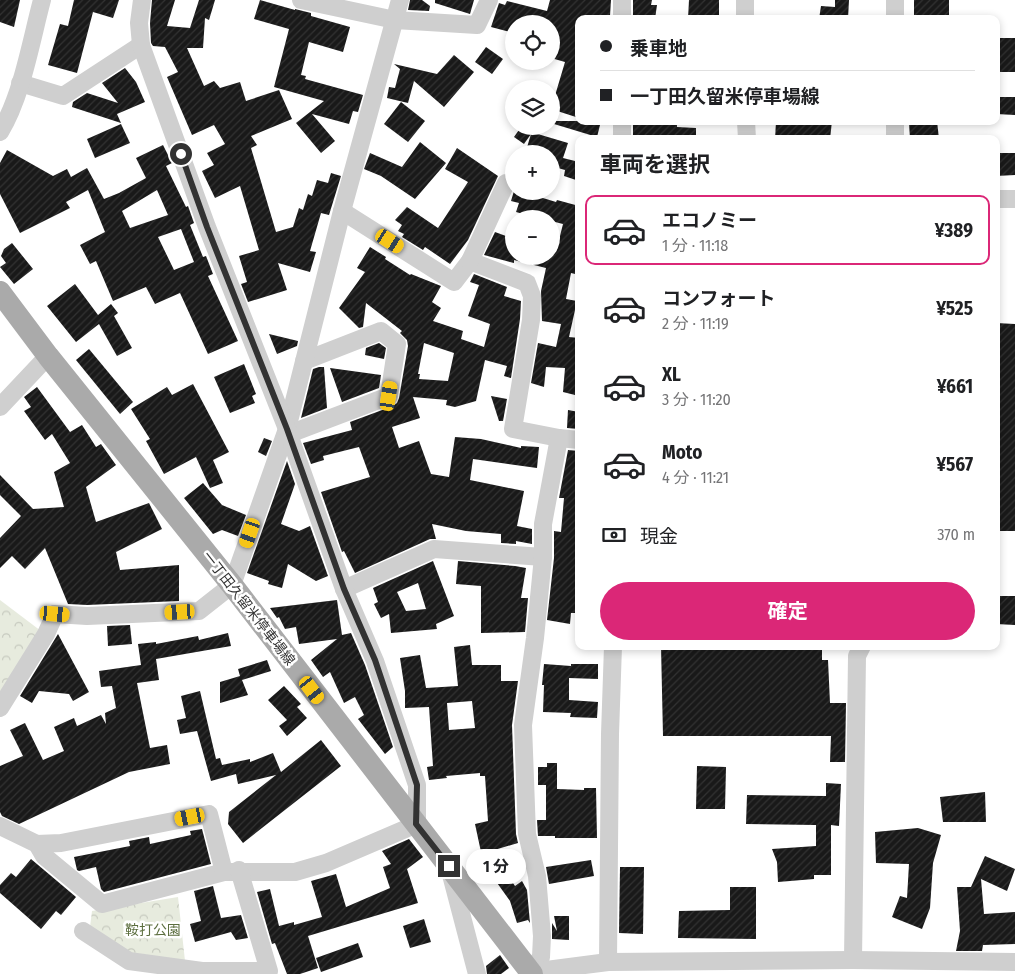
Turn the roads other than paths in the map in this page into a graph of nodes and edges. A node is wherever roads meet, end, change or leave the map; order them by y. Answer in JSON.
{"nodes":[{"id":1,"x":42,"y":0,"type":"edge"},
{"id":2,"x":142,"y":0,"type":"edge"},
{"id":3,"x":301,"y":0,"type":"edge"},
{"id":4,"x":400,"y":0,"type":"edge"},
{"id":5,"x":489,"y":0,"type":"edge"},
{"id":6,"x":622,"y":0,"type":"edge"},
{"id":7,"x":744,"y":0,"type":"edge"},
{"id":8,"x":895,"y":0,"type":"edge"},
{"id":9,"x":622,"y":15,"type":"edge"},
{"id":10,"x":745,"y":15,"type":"edge"},
{"id":11,"x":895,"y":15,"type":"edge"},
{"id":12,"x":395,"y":20,"type":"junction"},
{"id":13,"x":141,"y":45,"type":"junction"},
{"id":14,"x":20,"y":82,"type":"junction"},
{"id":15,"x":2,"y":124,"type":"edge"},
{"id":16,"x":505,"y":185,"type":"edge"},
{"id":17,"x":1000,"y":199,"type":"edge"},
{"id":18,"x":1015,"y":199,"type":"edge"},
{"id":19,"x":342,"y":211,"type":"junction"},
{"id":20,"x":470,"y":261,"type":"junction"},
{"id":21,"x":0,"y":292,"type":"edge"},
{"id":22,"x":48,"y":356,"type":"junction"},
{"id":23,"x":304,"y":361,"type":"junction"},
{"id":24,"x":0,"y":407,"type":"edge"},
{"id":25,"x":288,"y":432,"type":"junction"},
{"id":26,"x":559,"y":438,"type":"junction"},
{"id":27,"x":575,"y":440,"type":"edge"},
{"id":28,"x":543,"y":557,"type":"junction"},
{"id":29,"x":232,"y":585,"type":"junction"},
{"id":30,"x":344,"y":589,"type":"junction"},
{"id":31,"x":613,"y":650,"type":"edge"},
{"id":32,"x":860,"y":650,"type":"edge"},
{"id":33,"x":0,"y":708,"type":"edge"},
{"id":34,"x":416,"y":824,"type":"junction"},
{"id":35,"x":0,"y":826,"type":"edge"},
{"id":36,"x":37,"y":844,"type":"junction"},
{"id":37,"x":449,"y":866,"type":"junction"},
{"id":38,"x":232,"y":871,"type":"junction"},
{"id":39,"x":83,"y":931,"type":"dead end"},
{"id":40,"x":853,"y":960,"type":"junction"},
{"id":41,"x":608,"y":962,"type":"junction"},
{"id":42,"x":1015,"y":962,"type":"edge"},
{"id":43,"x":531,"y":973,"type":"edge"},
{"id":44,"x":478,"y":974,"type":"edge"}],
"edges":[{"from":1,"to":14,"type":"street"},
{"from":2,"to":13,"type":"street"},
{"from":3,"to":12,"type":"street"},
{"from":4,"to":12,"type":"street"},
{"from":5,"to":12,"type":"street"},
{"from":6,"to":9,"type":"street"},
{"from":7,"to":10,"type":"street"},
{"from":8,"to":11,"type":"street"},
{"from":12,"to":19,"type":"street"},
{"from":13,"to":14,"type":"street"},
{"from":13,"to":25,"type":"street"},
{"from":14,"to":15,"type":"street"},
{"from":16,"to":20,"type":"street"},
{"from":17,"to":18,"type":"street"},
{"from":19,"to":20,"type":"street"},
{"from":19,"to":23,"type":"street"},
{"from":20,"to":26,"type":"street"},
{"from":21,"to":22,"type":"main road","name":"一丁田久留米停車場線"},
{"from":22,"to":24,"type":"street"},
{"from":22,"to":29,"type":"main road","name":"一丁田久留米停車場線"},
{"from":23,"to":25,"type":"street"},
{"from":23,"to":25,"type":"street"},
{"from":25,"to":29,"type":"street"},
{"from":25,"to":30,"type":"street"},
{"from":26,"to":27,"type":"street"},
{"from":26,"to":28,"type":"street"},
{"from":28,"to":30,"type":"street"},
{"from":28,"to":43,"type":"street"},
{"from":29,"to":33,"type":"street"},
{"from":29,"to":34,"type":"main road","name":"一丁田久留米停車場線"},
{"from":30,"to":34,"type":"street"},
{"from":31,"to":41,"type":"street"},
{"from":32,"to":40,"type":"street"},
{"from":34,"to":37,"type":"main road","name":"一丁田久留米停車場線"},
{"from":34,"to":38,"type":"street"},
{"from":35,"to":36,"type":"street"},
{"from":36,"to":38,"type":"street"},
{"from":36,"to":38,"type":"street"},
{"from":37,"to":43,"type":"main road","name":"一丁田久留米停車場線"},
{"from":37,"to":44,"type":"street"},
{"from":38,"to":39,"type":"street"},
{"from":40,"to":41,"type":"street"},
{"from":40,"to":42,"type":"street"},
{"from":41,"to":43,"type":"street"}]}
